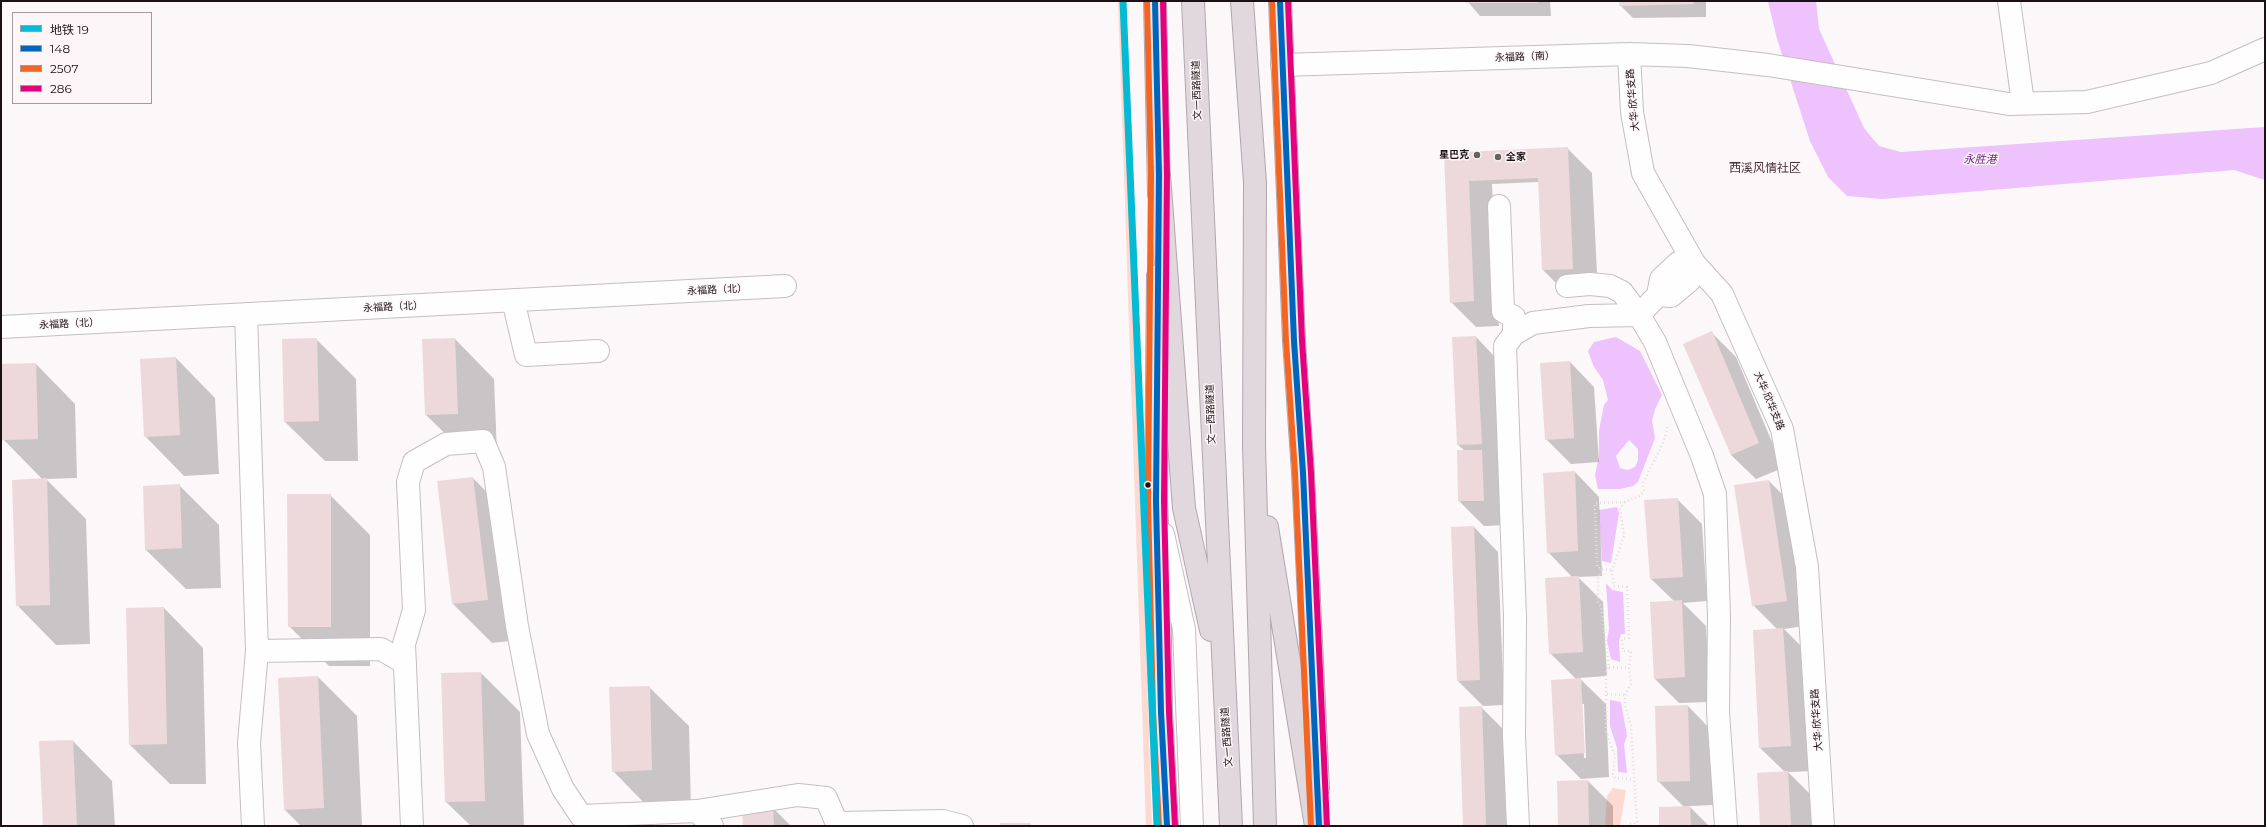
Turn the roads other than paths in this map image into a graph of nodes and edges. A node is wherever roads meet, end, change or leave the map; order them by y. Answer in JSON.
{"nodes":[{"id":1,"x":1155,"y":1,"type":"edge"},
{"id":2,"x":1194,"y":1,"type":"edge"},
{"id":3,"x":1242,"y":1,"type":"edge"},
{"id":4,"x":1280,"y":1,"type":"edge"},
{"id":5,"x":2009,"y":1,"type":"edge"},
{"id":6,"x":2265,"y":49,"type":"edge"},
{"id":7,"x":1629,"y":54,"type":"junction"},
{"id":8,"x":1282,"y":65,"type":"junction"},
{"id":9,"x":2023,"y":104,"type":"junction"},
{"id":10,"x":1159,"y":175,"type":"junction"},
{"id":11,"x":1499,"y":206,"type":"dead end"},
{"id":12,"x":1694,"y":263,"type":"junction"},
{"id":13,"x":785,"y":286,"type":"dead end"},
{"id":14,"x":1567,"y":286,"type":"dead end"},
{"id":15,"x":513,"y":300,"type":"junction"},
{"id":16,"x":246,"y":314,"type":"junction"},
{"id":17,"x":1639,"y":315,"type":"junction"},
{"id":18,"x":1,"y":327,"type":"edge"},
{"id":19,"x":1514,"y":334,"type":"junction"},
{"id":20,"x":598,"y":351,"type":"dead end"},
{"id":21,"x":1254,"y":446,"type":"junction"},
{"id":22,"x":1156,"y":501,"type":"junction"},
{"id":23,"x":257,"y":651,"type":"junction"},
{"id":24,"x":405,"y":663,"type":"junction"},
{"id":25,"x":1223,"y":683,"type":"junction"},
{"id":26,"x":697,"y":810,"type":"junction"},
{"id":27,"x":838,"y":824,"type":"edge"},
{"id":28,"x":253,"y":826,"type":"edge"},
{"id":29,"x":412,"y":826,"type":"edge"},
{"id":30,"x":712,"y":826,"type":"edge"},
{"id":31,"x":962,"y":826,"type":"edge"},
{"id":32,"x":1167,"y":826,"type":"edge"},
{"id":33,"x":1192,"y":826,"type":"edge"},
{"id":34,"x":1231,"y":826,"type":"edge"},
{"id":35,"x":1265,"y":826,"type":"edge"},
{"id":36,"x":1316,"y":826,"type":"edge"},
{"id":37,"x":1319,"y":826,"type":"edge"},
{"id":38,"x":1518,"y":826,"type":"edge"},
{"id":39,"x":1726,"y":826,"type":"edge"},
{"id":40,"x":1823,"y":826,"type":"edge"}],
"edges":[{"from":1,"to":10,"type":"main road"},
{"from":2,"to":25,"type":"highway","name":"文一西路隧道"},
{"from":3,"to":21,"type":"highway"},
{"from":4,"to":8,"type":"main road"},
{"from":5,"to":9,"type":"street"},
{"from":6,"to":9,"type":"street","name":"永福路（南）"},
{"from":7,"to":8,"type":"street","name":"永福路（南）"},
{"from":7,"to":9,"type":"street","name":"永福路（南）"},
{"from":7,"to":12,"type":"street","name":"大华·欣华支路"},
{"from":8,"to":37,"type":"main road"},
{"from":10,"to":22,"type":"main road"},
{"from":10,"to":25,"type":"highway"},
{"from":11,"to":19,"type":"street"},
{"from":12,"to":17,"type":"street"},
{"from":12,"to":40,"type":"street","name":"大华·欣华支路"},
{"from":13,"to":15,"type":"street","name":"永福路（北）"},
{"from":14,"to":17,"type":"street"},
{"from":15,"to":16,"type":"street","name":"永福路（北）"},
{"from":15,"to":20,"type":"street"},
{"from":16,"to":18,"type":"street","name":"永福路（北）"},
{"from":16,"to":23,"type":"street"},
{"from":17,"to":19,"type":"street"},
{"from":17,"to":39,"type":"street"},
{"from":19,"to":38,"type":"street"},
{"from":21,"to":35,"type":"highway"},
{"from":21,"to":36,"type":"highway"},
{"from":22,"to":32,"type":"main road"},
{"from":22,"to":33,"type":"street"},
{"from":23,"to":24,"type":"street"},
{"from":23,"to":28,"type":"street"},
{"from":24,"to":26,"type":"street"},
{"from":24,"to":29,"type":"street"},
{"from":25,"to":34,"type":"highway","name":"文一西路隧道"},
{"from":26,"to":27,"type":"street"},
{"from":26,"to":30,"type":"street"},
{"from":27,"to":31,"type":"street"}]}
